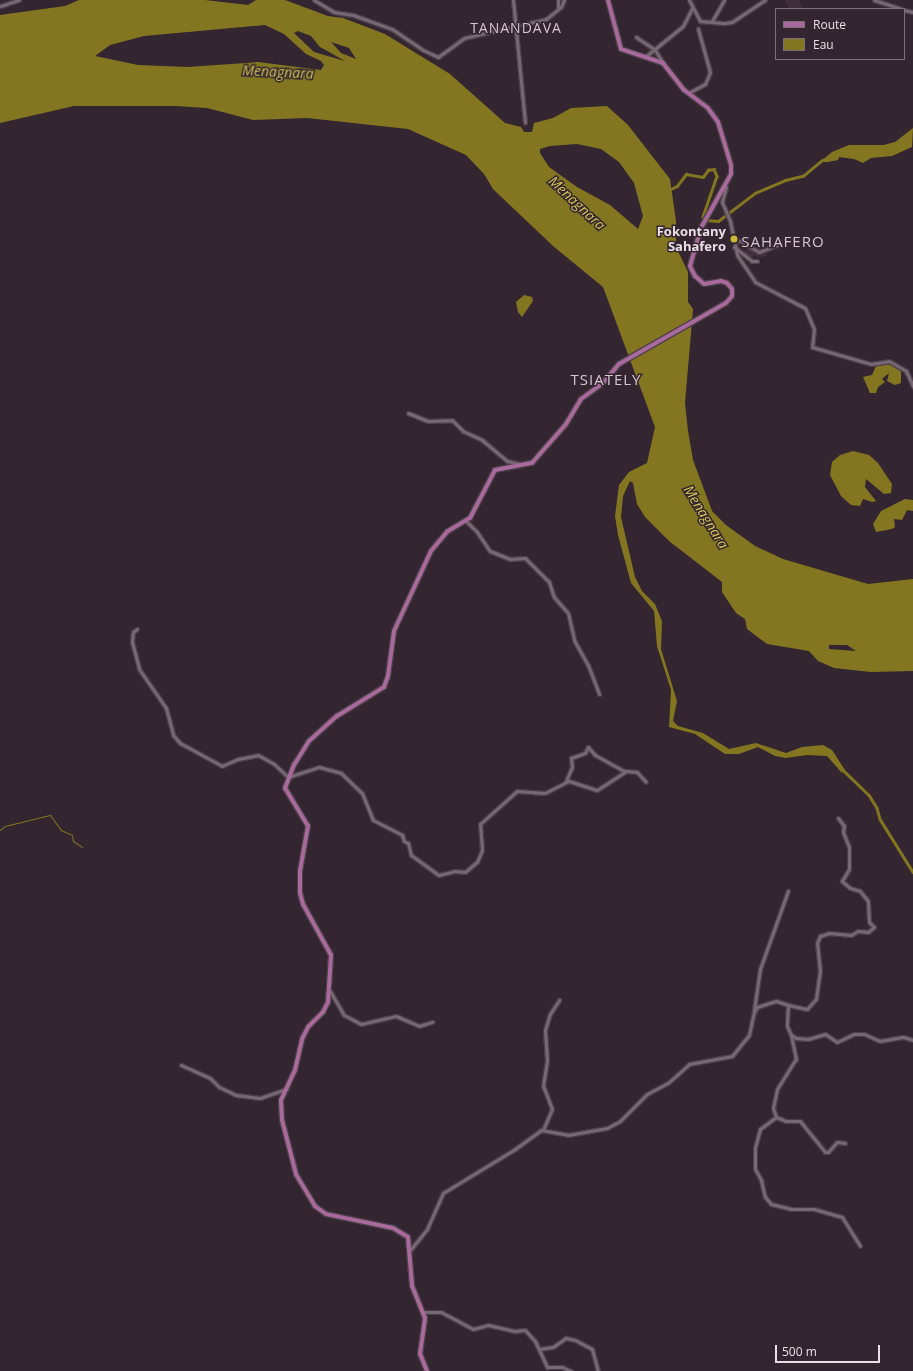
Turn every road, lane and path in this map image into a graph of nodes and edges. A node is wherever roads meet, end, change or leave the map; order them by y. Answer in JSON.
{"nodes":[{"id":1,"x":19,"y":0,"type":"edge"},
{"id":2,"x":314,"y":0,"type":"edge"},
{"id":3,"x":512,"y":0,"type":"edge"},
{"id":4,"x":558,"y":0,"type":"edge"},
{"id":5,"x":564,"y":0,"type":"edge"},
{"id":6,"x":608,"y":0,"type":"edge"},
{"id":7,"x":689,"y":0,"type":"edge"},
{"id":8,"x":724,"y":0,"type":"edge"},
{"id":9,"x":765,"y":0,"type":"edge"},
{"id":10,"x":874,"y":0,"type":"edge"},
{"id":11,"x":0,"y":6,"type":"edge"},
{"id":12,"x":692,"y":8,"type":"junction"},
{"id":13,"x":900,"y":8,"type":"edge"},
{"id":14,"x":558,"y":9,"type":"junction"},
{"id":15,"x":712,"y":21,"type":"junction"},
{"id":16,"x":515,"y":27,"type":"junction"},
{"id":17,"x":698,"y":29,"type":"dead end"},
{"id":18,"x":636,"y":37,"type":"dead end"},
{"id":19,"x":654,"y":50,"type":"junction"},
{"id":20,"x":644,"y":58,"type":"junction"},
{"id":21,"x":666,"y":66,"type":"junction"},
{"id":22,"x":688,"y":93,"type":"junction"},
{"id":23,"x":525,"y":122,"type":"dead end"},
{"id":24,"x":726,"y":187,"type":"junction"},
{"id":25,"x":733,"y":237,"type":"junction"},
{"id":26,"x":777,"y":245,"type":"dead end"},
{"id":27,"x":734,"y":247,"type":"junction"},
{"id":28,"x":757,"y":261,"type":"dead end"},
{"id":29,"x":913,"y":386,"type":"edge"},
{"id":30,"x":408,"y":414,"type":"dead end"},
{"id":31,"x":532,"y":463,"type":"junction"},
{"id":32,"x":466,"y":521,"type":"junction"},
{"id":33,"x":137,"y":629,"type":"dead end"},
{"id":34,"x":599,"y":694,"type":"dead end"},
{"id":35,"x":624,"y":771,"type":"junction"},
{"id":36,"x":288,"y":777,"type":"junction"},
{"id":37,"x":566,"y":781,"type":"junction"},
{"id":38,"x":646,"y":782,"type":"dead end"},
{"id":39,"x":838,"y":818,"type":"dead end"},
{"id":40,"x":788,"y":891,"type":"dead end"},
{"id":41,"x":329,"y":989,"type":"junction"},
{"id":42,"x":559,"y":1000,"type":"dead end"},
{"id":43,"x":788,"y":1005,"type":"junction"},
{"id":44,"x":754,"y":1012,"type":"junction"},
{"id":45,"x":432,"y":1022,"type":"dead end"},
{"id":46,"x":791,"y":1035,"type":"junction"},
{"id":47,"x":913,"y":1040,"type":"edge"},
{"id":48,"x":181,"y":1066,"type":"dead end"},
{"id":49,"x":286,"y":1089,"type":"junction"},
{"id":50,"x":776,"y":1117,"type":"junction"},
{"id":51,"x":544,"y":1130,"type":"junction"},
{"id":52,"x":845,"y":1143,"type":"dead end"},
{"id":53,"x":860,"y":1246,"type":"dead end"},
{"id":54,"x":411,"y":1249,"type":"junction"},
{"id":55,"x":422,"y":1312,"type":"junction"},
{"id":56,"x":539,"y":1349,"type":"junction"},
{"id":57,"x":427,"y":1371,"type":"edge"},
{"id":58,"x":571,"y":1371,"type":"edge"},
{"id":59,"x":598,"y":1371,"type":"edge"}],
"edges":[{"from":1,"to":11,"type":"street"},
{"from":2,"to":16,"type":"street"},
{"from":3,"to":16,"type":"street"},
{"from":4,"to":14,"type":"street"},
{"from":5,"to":14,"type":"street"},
{"from":6,"to":20,"type":"main road"},
{"from":7,"to":12,"type":"street"},
{"from":8,"to":15,"type":"street"},
{"from":9,"to":15,"type":"street"},
{"from":10,"to":13,"type":"street"},
{"from":12,"to":15,"type":"street"},
{"from":12,"to":19,"type":"street"},
{"from":14,"to":16,"type":"street"},
{"from":16,"to":23,"type":"street"},
{"from":17,"to":22,"type":"street"},
{"from":18,"to":19,"type":"street"},
{"from":19,"to":20,"type":"street"},
{"from":19,"to":21,"type":"street"},
{"from":20,"to":21,"type":"main road"},
{"from":21,"to":22,"type":"main road"},
{"from":22,"to":24,"type":"main road"},
{"from":24,"to":25,"type":"street"},
{"from":24,"to":31,"type":"main road"},
{"from":25,"to":26,"type":"street"},
{"from":25,"to":27,"type":"street"},
{"from":27,"to":28,"type":"street"},
{"from":27,"to":29,"type":"street"},
{"from":30,"to":31,"type":"street"},
{"from":31,"to":32,"type":"main road"},
{"from":32,"to":34,"type":"street"},
{"from":32,"to":36,"type":"main road"},
{"from":33,"to":36,"type":"street"},
{"from":35,"to":37,"type":"street"},
{"from":35,"to":37,"type":"street"},
{"from":35,"to":38,"type":"street"},
{"from":36,"to":37,"type":"street"},
{"from":36,"to":41,"type":"main road"},
{"from":39,"to":43,"type":"street"},
{"from":40,"to":44,"type":"street"},
{"from":41,"to":45,"type":"street"},
{"from":41,"to":49,"type":"main road"},
{"from":42,"to":51,"type":"street"},
{"from":43,"to":44,"type":"street"},
{"from":43,"to":46,"type":"street"},
{"from":44,"to":51,"type":"street"},
{"from":46,"to":47,"type":"street"},
{"from":46,"to":50,"type":"street"},
{"from":48,"to":49,"type":"street"},
{"from":49,"to":54,"type":"main road"},
{"from":50,"to":52,"type":"street"},
{"from":50,"to":53,"type":"street"},
{"from":51,"to":54,"type":"street"},
{"from":54,"to":55,"type":"main road"},
{"from":55,"to":56,"type":"street"},
{"from":55,"to":57,"type":"main road"},
{"from":56,"to":58,"type":"street"},
{"from":56,"to":59,"type":"street"}]}
